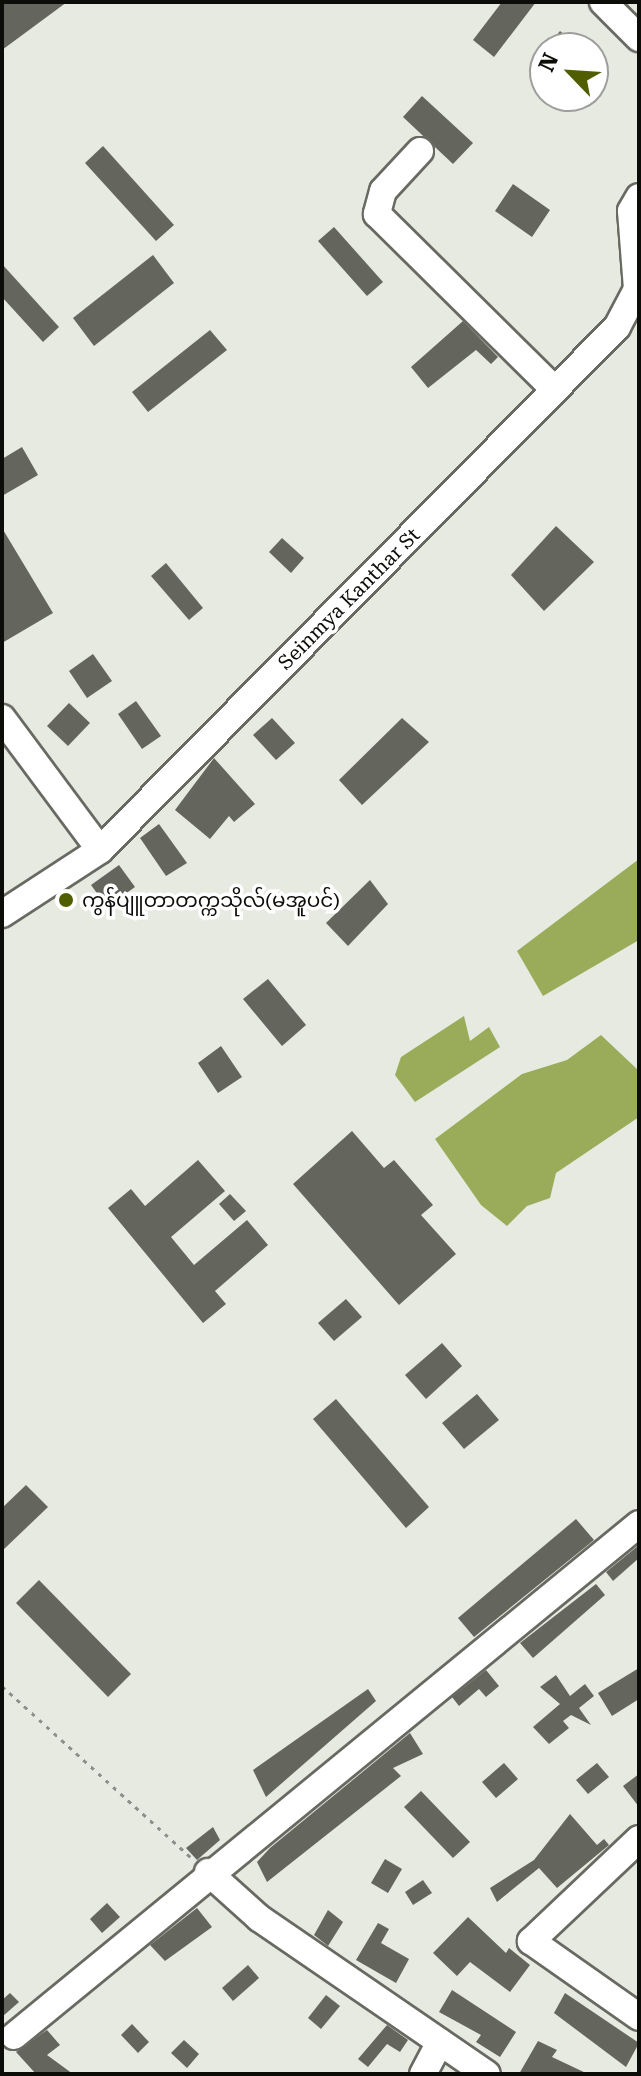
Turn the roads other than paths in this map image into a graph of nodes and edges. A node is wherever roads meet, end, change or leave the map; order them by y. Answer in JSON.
{"nodes":[{"id":1,"x":603,"y":2,"type":"edge"},
{"id":2,"x":639,"y":38,"type":"edge"},
{"id":3,"x":420,"y":151,"type":"dead end"},
{"id":4,"x":639,"y":197,"type":"edge"},
{"id":5,"x":555,"y":390,"type":"junction"},
{"id":6,"x":2,"y":718,"type":"edge"},
{"id":7,"x":100,"y":850,"type":"junction"},
{"id":8,"x":2,"y":914,"type":"edge"},
{"id":9,"x":639,"y":1524,"type":"edge"},
{"id":10,"x":635,"y":1852,"type":"edge"},
{"id":11,"x":208,"y":1872,"type":"junction"},
{"id":12,"x":639,"y":2017,"type":"edge"},
{"id":13,"x":14,"y":2036,"type":"dead end"},
{"id":14,"x":440,"y":2042,"type":"junction"},
{"id":15,"x":423,"y":2074,"type":"edge"},
{"id":16,"x":487,"y":2074,"type":"edge"}],
"edges":[{"from":1,"to":2,"type":"street"},
{"from":3,"to":5,"type":"street"},
{"from":4,"to":5,"type":"street","name":"Seinmya Kanthar St"},
{"from":5,"to":7,"type":"street","name":"Seinmya Kanthar St"},
{"from":6,"to":7,"type":"street"},
{"from":7,"to":8,"type":"street","name":"Seinmya Kanthar St"},
{"from":9,"to":11,"type":"street"},
{"from":10,"to":12,"type":"street"},
{"from":11,"to":13,"type":"street"},
{"from":11,"to":14,"type":"street"},
{"from":14,"to":15,"type":"street"},
{"from":14,"to":16,"type":"street"}]}
